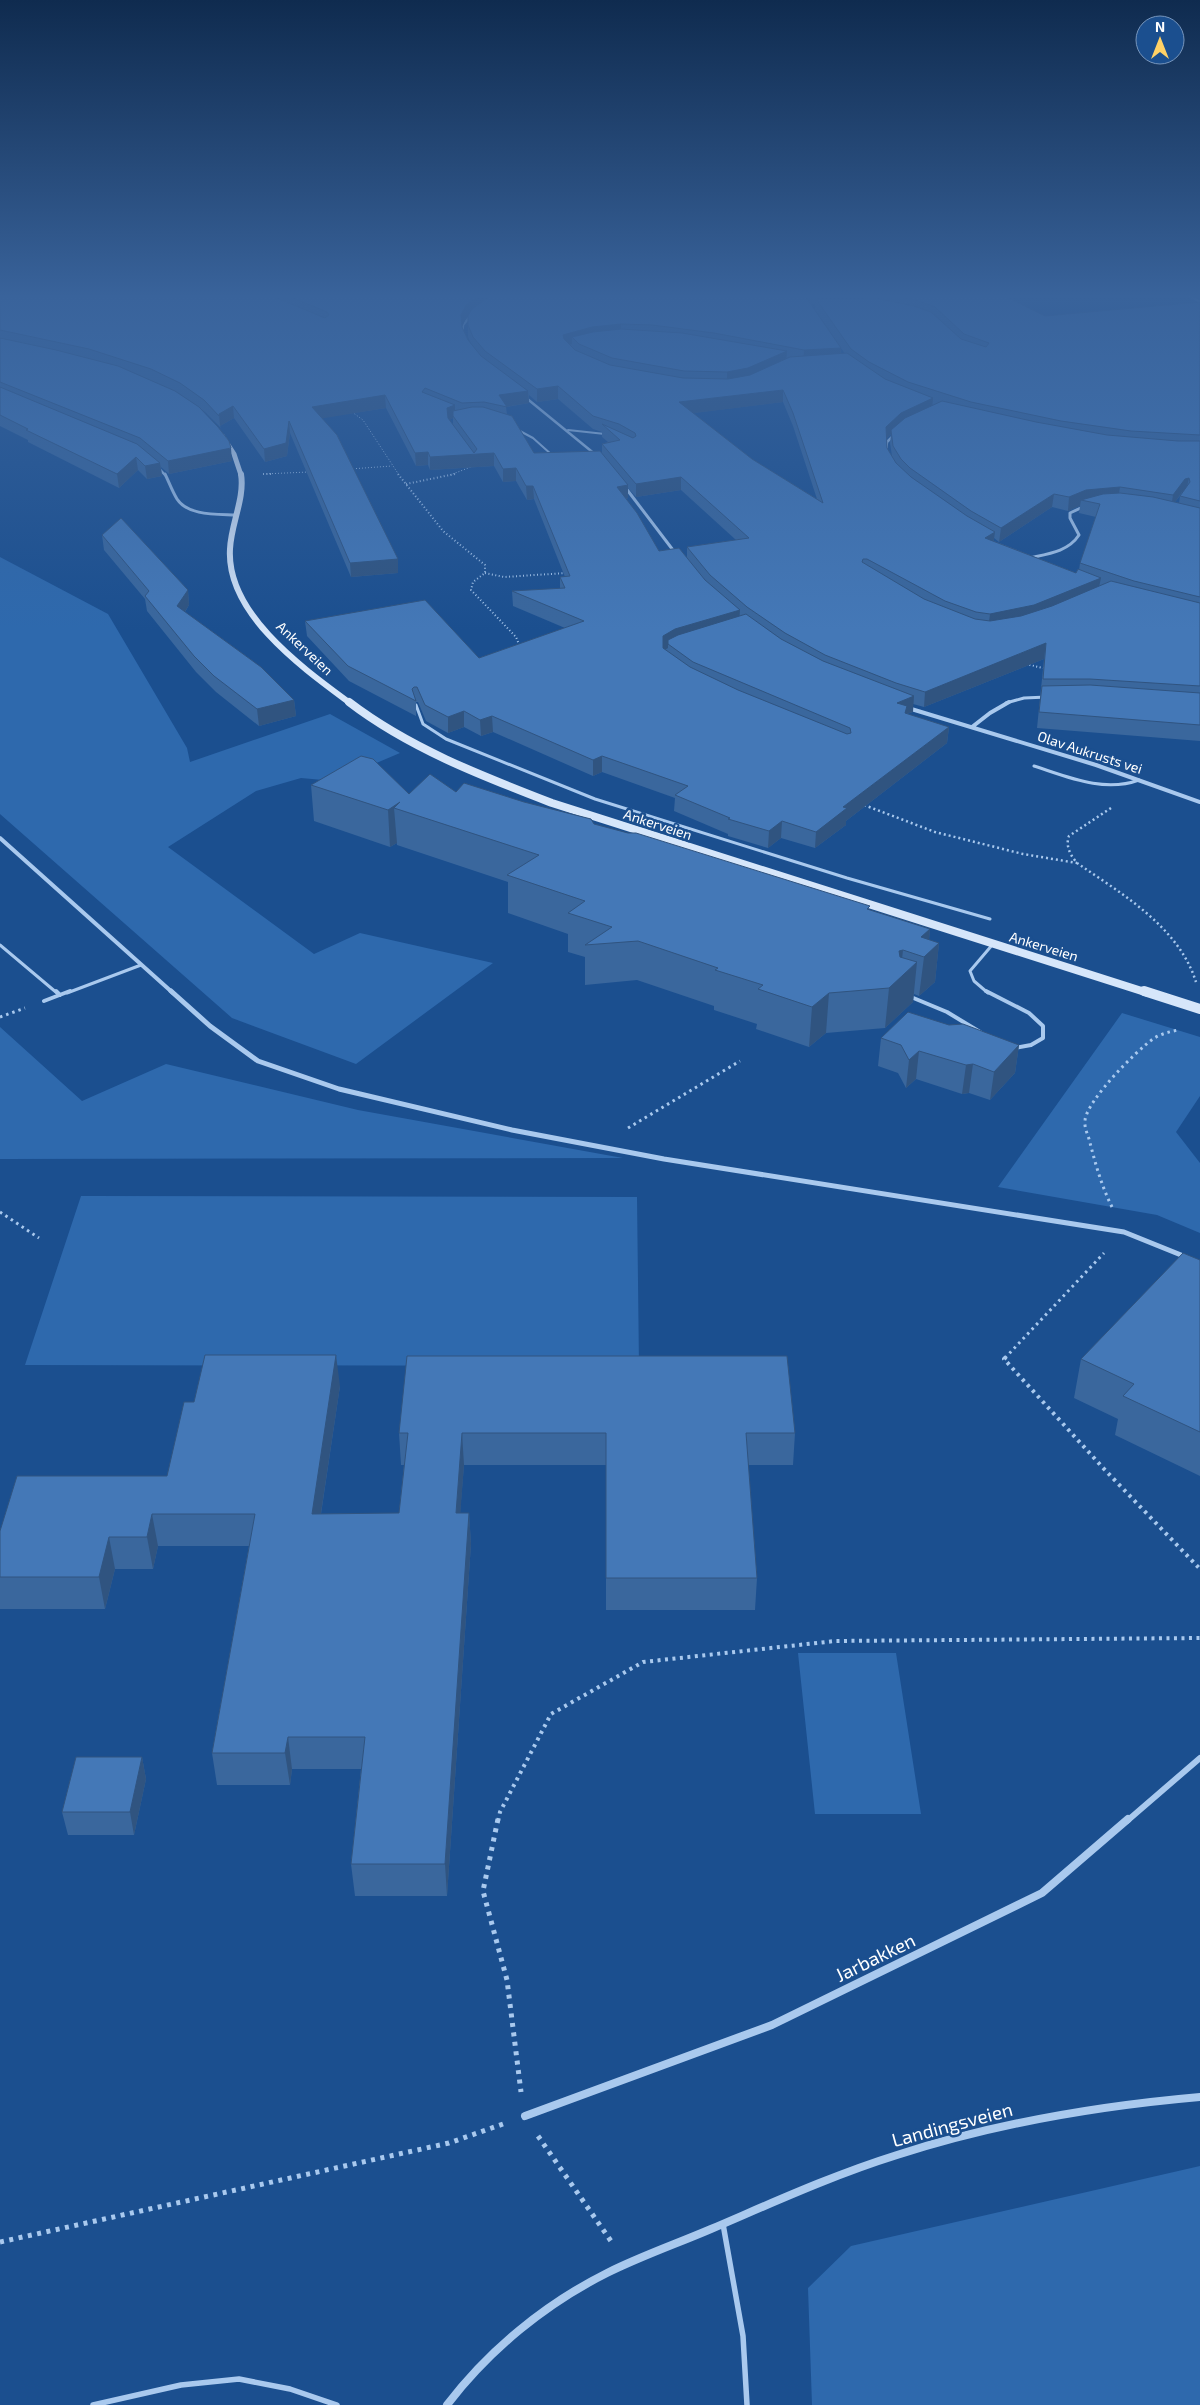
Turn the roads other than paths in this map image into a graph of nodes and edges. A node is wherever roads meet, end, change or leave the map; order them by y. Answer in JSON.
{"nodes":[{"id":1,"x":534,"y":405,"type":"edge"},
{"id":2,"x":513,"y":427,"type":"edge"},
{"id":3,"x":902,"y":428,"type":"edge"},
{"id":4,"x":218,"y":430,"type":"edge"},
{"id":5,"x":568,"y":430,"type":"junction"},
{"id":6,"x":609,"y":435,"type":"edge"},
{"id":7,"x":554,"y":456,"type":"edge"},
{"id":8,"x":887,"y":456,"type":"edge"},
{"id":9,"x":603,"y":461,"type":"edge"},
{"id":10,"x":154,"y":464,"type":"edge"},
{"id":11,"x":621,"y":482,"type":"edge"},
{"id":12,"x":1090,"y":505,"type":"edge"},
{"id":13,"x":236,"y":515,"type":"junction"},
{"id":14,"x":682,"y":561,"type":"edge"},
{"id":15,"x":1035,"y":562,"type":"edge"},
{"id":16,"x":1052,"y":697,"type":"edge"},
{"id":17,"x":416,"y":705,"type":"edge"},
{"id":18,"x":905,"y":707,"type":"edge"},
{"id":19,"x":972,"y":727,"type":"junction"},
{"id":20,"x":1034,"y":766,"type":"dead end"},
{"id":21,"x":1139,"y":780,"type":"junction"},
{"id":22,"x":1200,"y":802,"type":"edge"},
{"id":23,"x":0,"y":838,"type":"edge"},
{"id":24,"x":2,"y":843,"type":"edge"},
{"id":25,"x":990,"y":919,"type":"dead end"},
{"id":26,"x":993,"y":944,"type":"junction"},
{"id":27,"x":0,"y":945,"type":"edge"},
{"id":28,"x":141,"y":965,"type":"junction"},
{"id":29,"x":60,"y":995,"type":"junction"},
{"id":30,"x":906,"y":996,"type":"edge"},
{"id":31,"x":44,"y":1001,"type":"dead end"},
{"id":32,"x":1200,"y":1008,"type":"edge"},
{"id":33,"x":984,"y":1035,"type":"edge"},
{"id":34,"x":1009,"y":1047,"type":"edge"},
{"id":35,"x":1192,"y":1259,"type":"edge"},
{"id":36,"x":1200,"y":1758,"type":"edge"},
{"id":37,"x":1200,"y":2097,"type":"edge"},
{"id":38,"x":525,"y":2116,"type":"road end"},
{"id":39,"x":723,"y":2224,"type":"junction"},
{"id":40,"x":94,"y":2405,"type":"edge"},
{"id":41,"x":336,"y":2405,"type":"edge"},
{"id":42,"x":447,"y":2405,"type":"edge"},
{"id":43,"x":747,"y":2405,"type":"edge"}],
"edges":[{"from":1,"to":5,"type":"street"},
{"from":2,"to":7,"type":"lane"},
{"from":3,"to":8,"type":"street"},
{"from":4,"to":13,"type":"main road","name":"Ankerveien"},
{"from":5,"to":6,"type":"lane"},
{"from":5,"to":9,"type":"street"},
{"from":10,"to":13,"type":"street"},
{"from":11,"to":14,"type":"street"},
{"from":12,"to":15,"type":"street"},
{"from":13,"to":26,"type":"main road","name":"Ankerveien"},
{"from":16,"to":19,"type":"street"},
{"from":17,"to":25,"type":"lane"},
{"from":18,"to":19,"type":"street","name":"Olav Aukrusts vei"},
{"from":19,"to":21,"type":"street","name":"Olav Aukrusts vei"},
{"from":20,"to":21,"type":"lane"},
{"from":21,"to":22,"type":"street","name":"Olav Aukrusts vei"},
{"from":23,"to":24,"type":"street"},
{"from":24,"to":28,"type":"street"},
{"from":26,"to":32,"type":"main road","name":"Ankerveien"},
{"from":26,"to":34,"type":"lane"},
{"from":27,"to":29,"type":"lane"},
{"from":28,"to":29,"type":"lane"},
{"from":28,"to":35,"type":"street"},
{"from":29,"to":31,"type":"lane"},
{"from":30,"to":33,"type":"lane"},
{"from":36,"to":38,"type":"street","name":"Jarbakken"},
{"from":37,"to":39,"type":"street","name":"Landingsveien"},
{"from":39,"to":42,"type":"street","name":"Landingsveien"},
{"from":39,"to":43,"type":"lane"},
{"from":40,"to":41,"type":"lane"}]}
